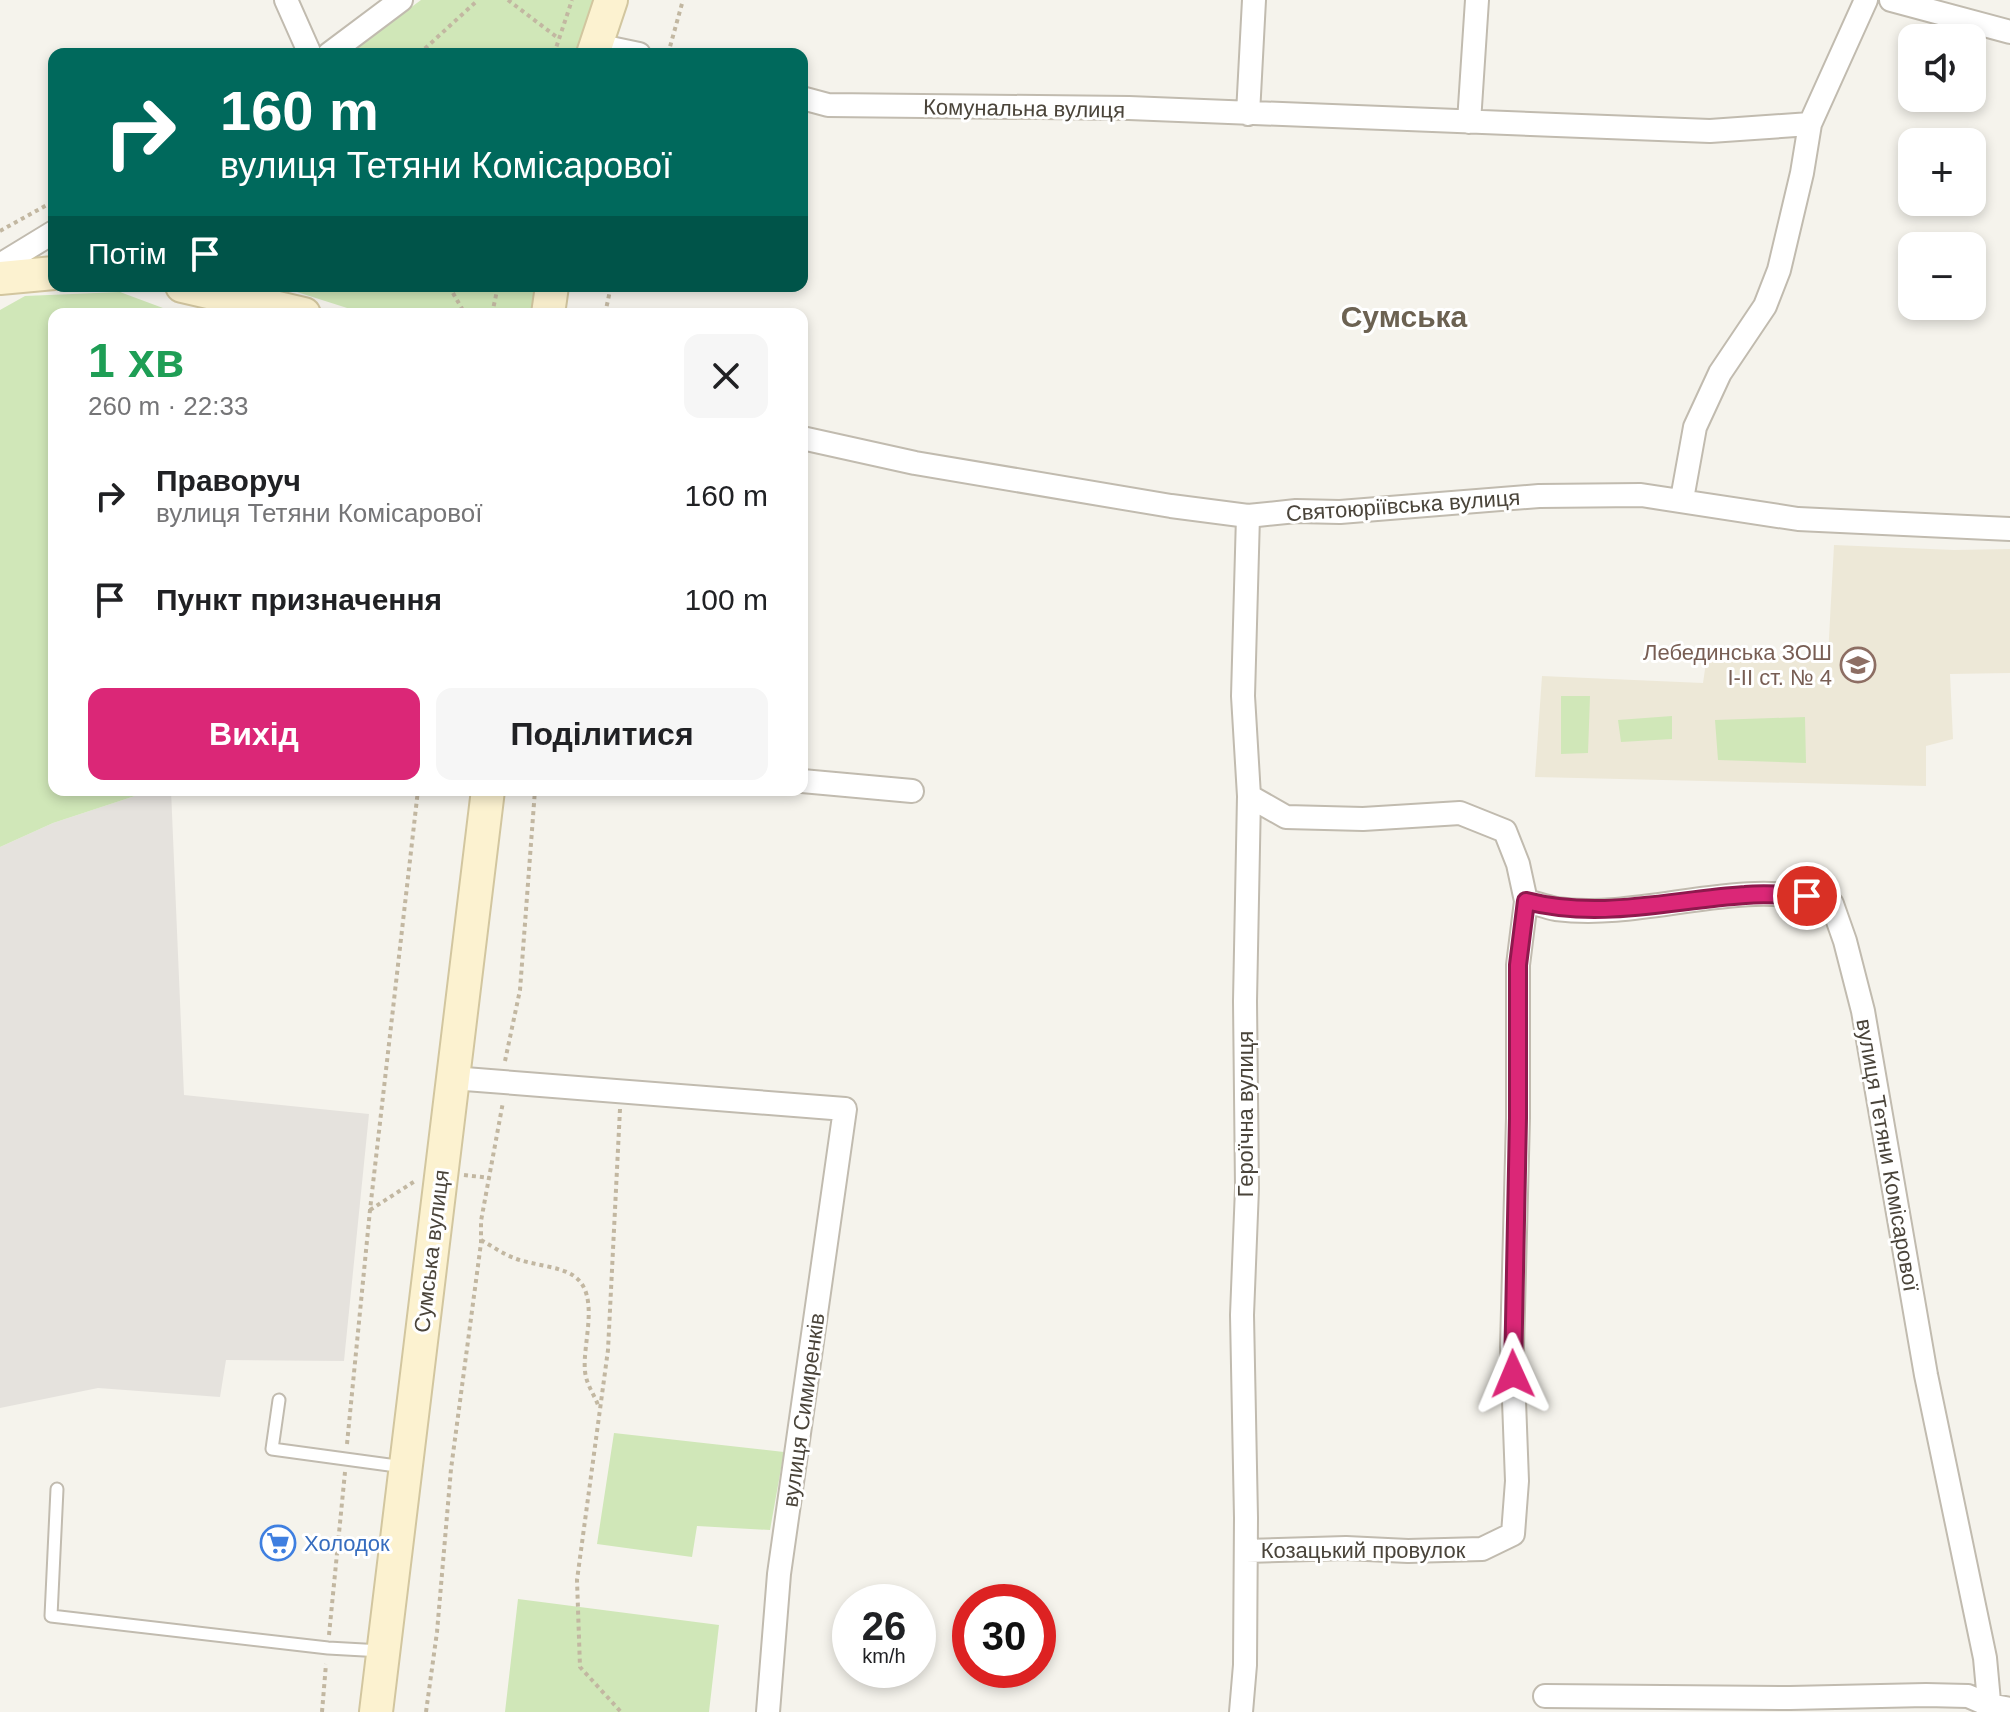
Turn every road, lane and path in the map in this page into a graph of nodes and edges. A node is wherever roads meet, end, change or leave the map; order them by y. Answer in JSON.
{"nodes":[{"id":1,"x":286,"y":0,"type":"edge"},
{"id":2,"x":401,"y":0,"type":"edge"},
{"id":3,"x":478,"y":0,"type":"edge"},
{"id":4,"x":508,"y":0,"type":"edge"},
{"id":5,"x":572,"y":0,"type":"edge"},
{"id":6,"x":611,"y":0,"type":"edge"},
{"id":7,"x":683,"y":0,"type":"edge"},
{"id":8,"x":1254,"y":0,"type":"edge"},
{"id":9,"x":1477,"y":0,"type":"edge"},
{"id":10,"x":1866,"y":0,"type":"edge"},
{"id":11,"x":1891,"y":0,"type":"edge"},
{"id":12,"x":2010,"y":32,"type":"edge"},
{"id":13,"x":558,"y":38,"type":"junction"},
{"id":14,"x":307,"y":48,"type":"edge"},
{"id":15,"x":337,"y":48,"type":"edge"},
{"id":16,"x":426,"y":48,"type":"edge"},
{"id":17,"x":556,"y":48,"type":"edge"},
{"id":18,"x":595,"y":48,"type":"edge"},
{"id":19,"x":670,"y":48,"type":"edge"},
{"id":20,"x":808,"y":100,"type":"edge"},
{"id":21,"x":1248,"y":114,"type":"junction"},
{"id":22,"x":1469,"y":122,"type":"junction"},
{"id":23,"x":1810,"y":124,"type":"junction"},
{"id":24,"x":48,"y":204,"type":"edge"},
{"id":25,"x":0,"y":231,"type":"edge"},
{"id":26,"x":48,"y":236,"type":"edge"},
{"id":27,"x":0,"y":265,"type":"edge"},
{"id":28,"x":48,"y":274,"type":"edge"},
{"id":29,"x":0,"y":278,"type":"edge"},
{"id":30,"x":208,"y":292,"type":"edge"},
{"id":31,"x":278,"y":308,"type":"edge"},
{"id":32,"x":808,"y":439,"type":"edge"},
{"id":33,"x":1682,"y":499,"type":"junction"},
{"id":34,"x":1248,"y":516,"type":"junction"},
{"id":35,"x":2010,"y":529,"type":"edge"},
{"id":36,"x":808,"y":782,"type":"edge"},
{"id":37,"x":912,"y":791,"type":"dead end"},
{"id":38,"x":417,"y":796,"type":"edge"},
{"id":39,"x":487,"y":796,"type":"edge"},
{"id":40,"x":535,"y":796,"type":"edge"},
{"id":41,"x":1249,"y":796,"type":"junction"},
{"id":42,"x":1526,"y":901,"type":"junction"},
{"id":43,"x":452,"y":1078,"type":"junction"},
{"id":44,"x":501,"y":1082,"type":"junction"},
{"id":45,"x":622,"y":1091,"type":"junction"},
{"id":46,"x":454,"y":1173,"type":"dead end"},
{"id":47,"x":490,"y":1178,"type":"junction"},
{"id":48,"x":419,"y":1179,"type":"dead end"},
{"id":49,"x":481,"y":1240,"type":"junction"},
{"id":50,"x":279,"y":1400,"type":"dead end"},
{"id":51,"x":600,"y":1408,"type":"junction"},
{"id":52,"x":404,"y":1467,"type":"junction"},
{"id":53,"x":57,"y":1489,"type":"dead end"},
{"id":54,"x":1246,"y":1551,"type":"junction"},
{"id":55,"x":383,"y":1651,"type":"junction"},
{"id":56,"x":1545,"y":1696,"type":"dead end"},
{"id":57,"x":1996,"y":1709,"type":"edge"},
{"id":58,"x":376,"y":1712,"type":"edge"},
{"id":59,"x":426,"y":1712,"type":"edge"},
{"id":60,"x":621,"y":1712,"type":"edge"},
{"id":61,"x":768,"y":1712,"type":"edge"},
{"id":62,"x":1241,"y":1712,"type":"edge"}],
"edges":[{"from":1,"to":14,"type":"street"},
{"from":2,"to":15,"type":"street"},
{"from":3,"to":16,"type":"path"},
{"from":4,"to":13,"type":"path"},
{"from":5,"to":13,"type":"path"},
{"from":6,"to":18,"type":"main road"},
{"from":7,"to":19,"type":"path"},
{"from":8,"to":21,"type":"street"},
{"from":9,"to":22,"type":"street"},
{"from":10,"to":23,"type":"street"},
{"from":11,"to":12,"type":"street"},
{"from":13,"to":17,"type":"path"},
{"from":20,"to":21,"type":"street","name":"Комунальна вулиця"},
{"from":21,"to":22,"type":"street","name":"Комунальна вулиця"},
{"from":22,"to":23,"type":"street","name":"Комунальна вулиця"},
{"from":23,"to":33,"type":"street"},
{"from":24,"to":25,"type":"path"},
{"from":26,"to":27,"type":"street"},
{"from":28,"to":29,"type":"main road"},
{"from":30,"to":31,"type":"main road"},
{"from":32,"to":34,"type":"street","name":"Святоюріївська вулиця"},
{"from":33,"to":34,"type":"street","name":"Святоюріївська вулиця"},
{"from":33,"to":35,"type":"street","name":"Святоюріївська вулиця"},
{"from":34,"to":41,"type":"street","name":"Героїчна вулиця"},
{"from":36,"to":37,"type":"street"},
{"from":38,"to":48,"type":"path"},
{"from":39,"to":43,"type":"main road","name":"Сумська вулиця"},
{"from":40,"to":44,"type":"path"},
{"from":41,"to":42,"type":"street","name":"Козацький провулок"},
{"from":41,"to":54,"type":"street","name":"Героїчна вулиця"},
{"from":42,"to":54,"type":"street","name":"Козацький провулок"},
{"from":42,"to":57,"type":"street","name":"вулиця Тетяни Комісарової"},
{"from":43,"to":44,"type":"street"},
{"from":43,"to":52,"type":"main road","name":"Сумська вулиця"},
{"from":44,"to":45,"type":"street"},
{"from":44,"to":47,"type":"path"},
{"from":45,"to":51,"type":"path"},
{"from":45,"to":61,"type":"street","name":"вулиця Симиренків"},
{"from":46,"to":47,"type":"path"},
{"from":47,"to":49,"type":"path"},
{"from":49,"to":51,"type":"path"},
{"from":49,"to":59,"type":"path"},
{"from":50,"to":52,"type":"lane"},
{"from":51,"to":60,"type":"path"},
{"from":52,"to":55,"type":"main road","name":"Сумська вулиця"},
{"from":53,"to":55,"type":"lane"},
{"from":54,"to":62,"type":"street","name":"Героїчна вулиця"},
{"from":55,"to":58,"type":"main road","name":"Сумська вулиця"},
{"from":56,"to":57,"type":"street"}]}
